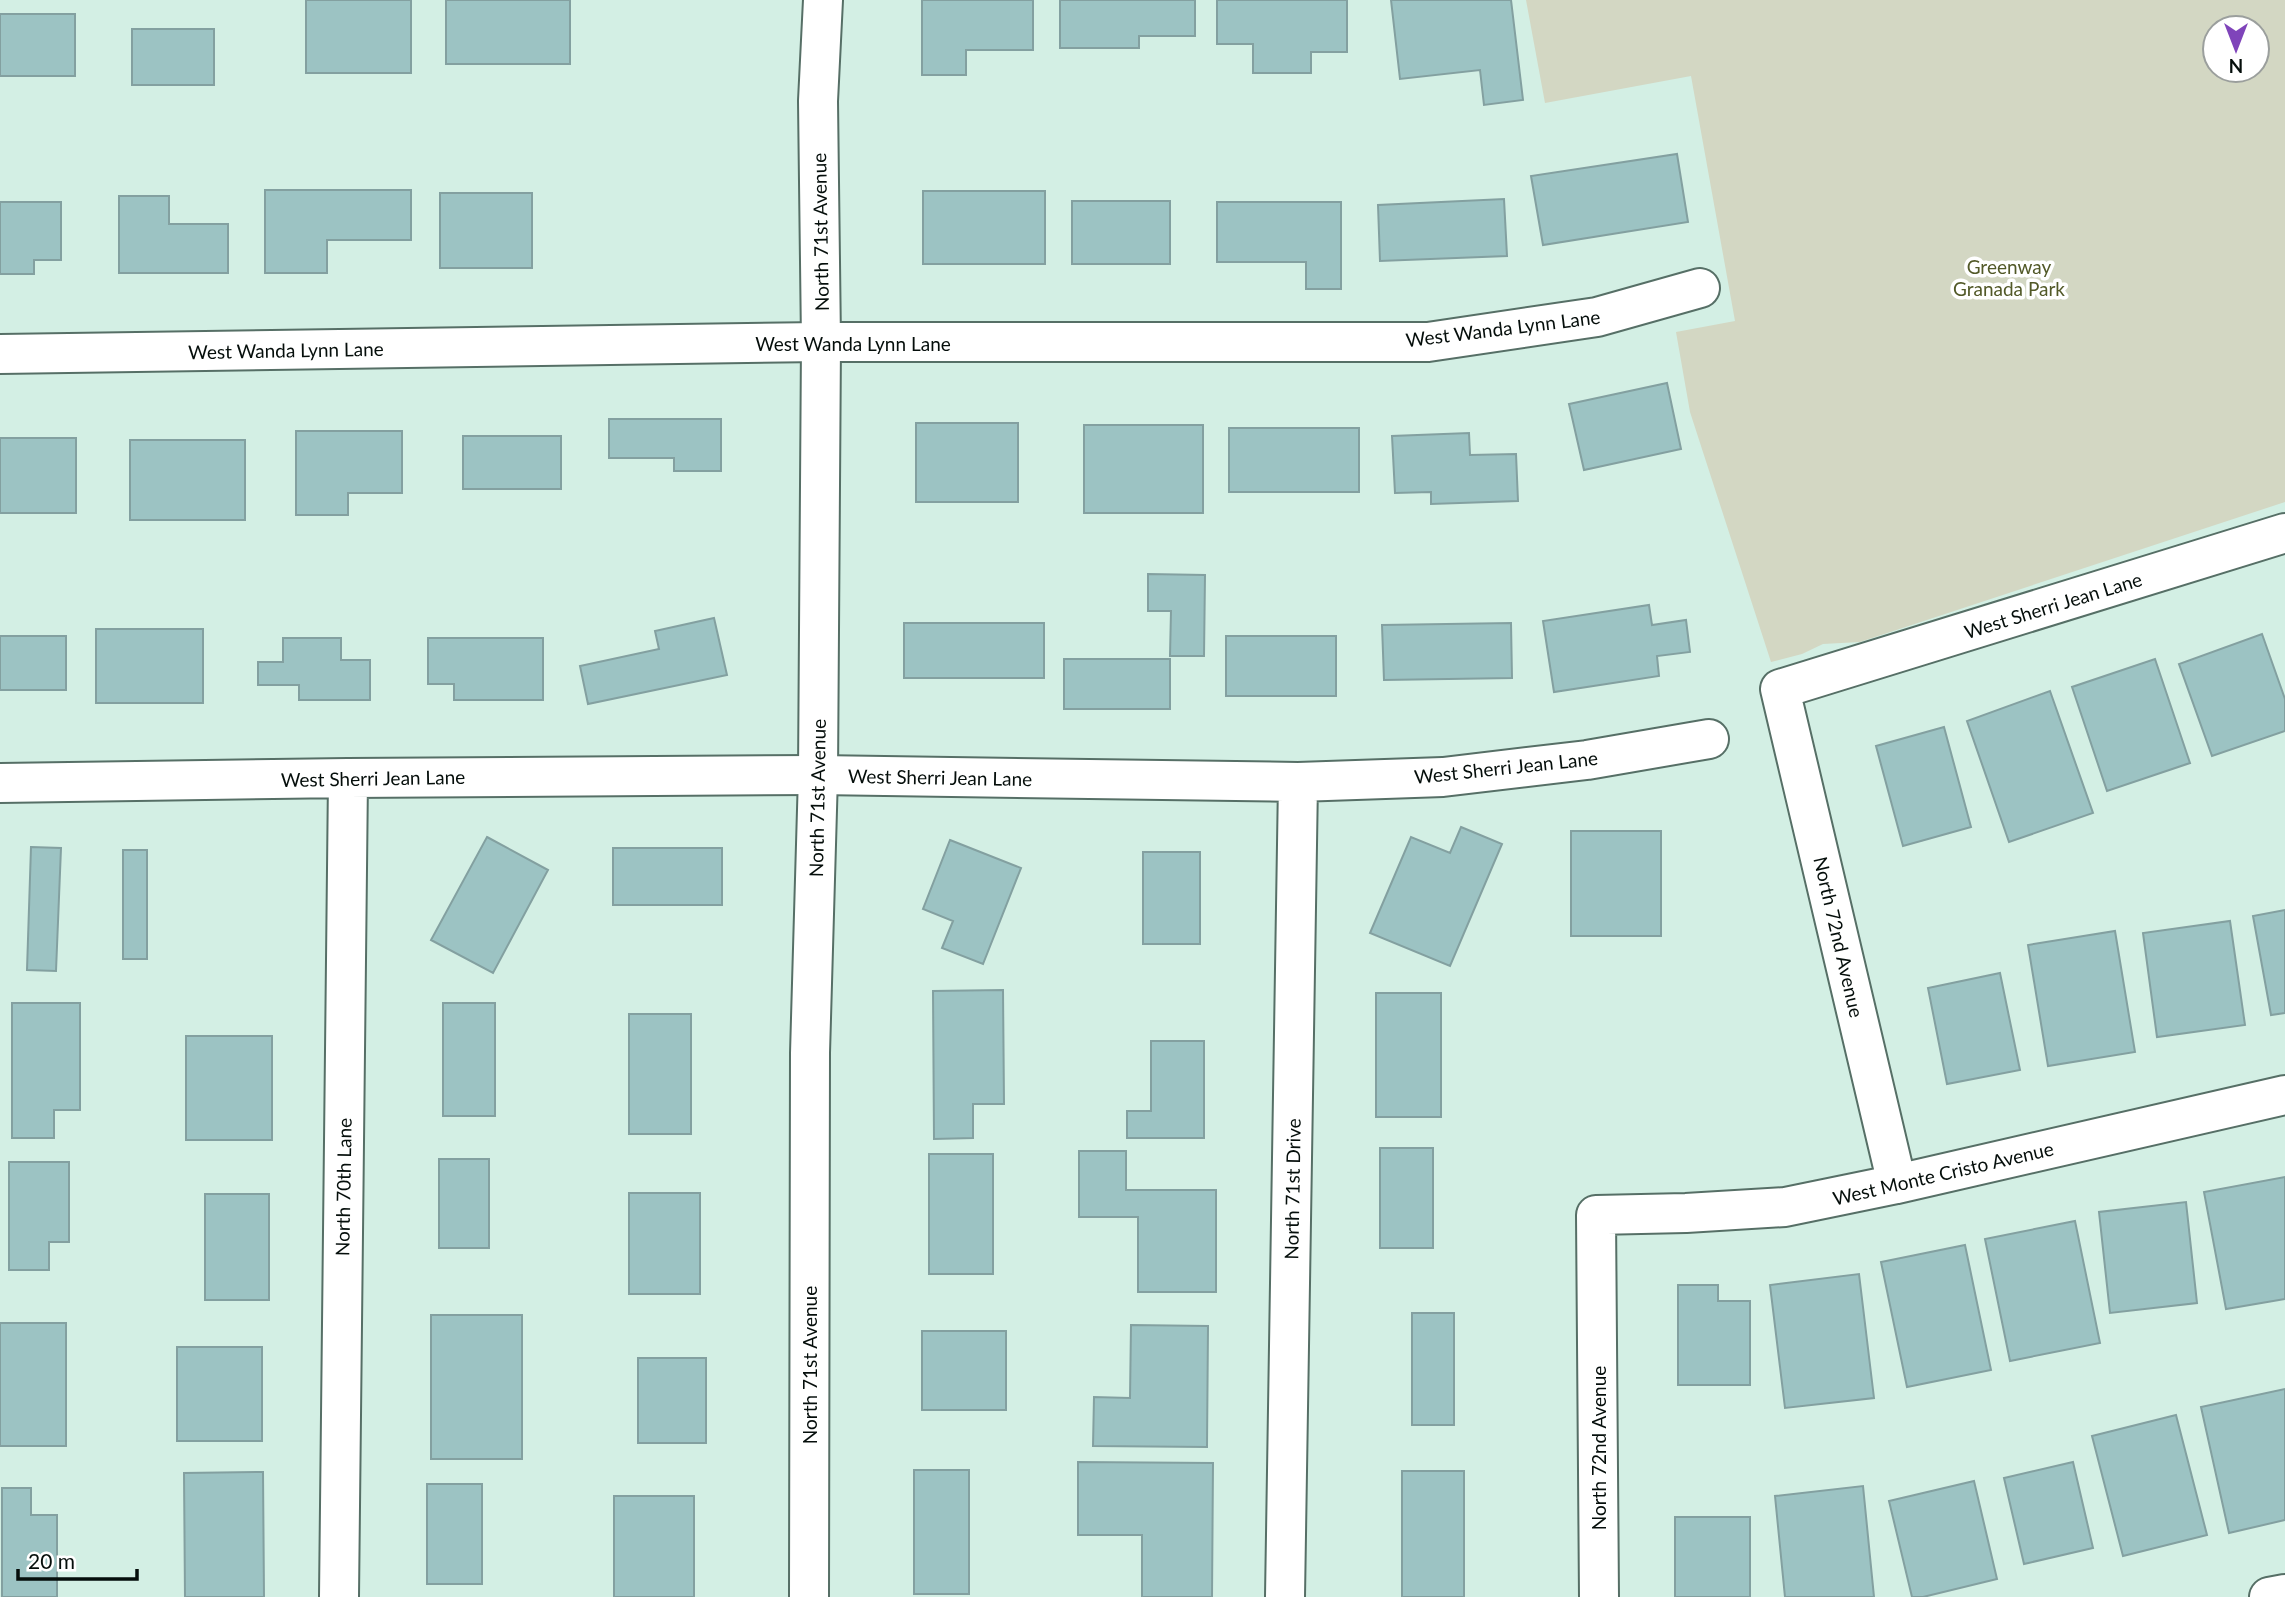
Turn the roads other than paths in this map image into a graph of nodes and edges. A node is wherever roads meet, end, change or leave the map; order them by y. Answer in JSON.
{"nodes":[{"id":1,"x":823,"y":0,"type":"edge"},
{"id":2,"x":1700,"y":288,"type":"dead end"},
{"id":3,"x":821,"y":342,"type":"junction"},
{"id":4,"x":0,"y":354,"type":"edge"},
{"id":5,"x":2285,"y":533,"type":"edge"},
{"id":6,"x":1780,"y":690,"type":"joint"},
{"id":7,"x":1709,"y":739,"type":"dead end"},
{"id":8,"x":818,"y":775,"type":"junction"},
{"id":9,"x":348,"y":778,"type":"junction"},
{"id":10,"x":1298,"y":782,"type":"junction"},
{"id":11,"x":0,"y":783,"type":"edge"},
{"id":12,"x":2285,"y":1095,"type":"edge"},
{"id":13,"x":1897,"y":1184,"type":"junction"},
{"id":14,"x":1596,"y":1215,"type":"joint"},
{"id":15,"x":2285,"y":1594,"type":"edge"},
{"id":16,"x":339,"y":1597,"type":"edge"},
{"id":17,"x":809,"y":1597,"type":"edge"},
{"id":18,"x":1285,"y":1597,"type":"edge"},
{"id":19,"x":1599,"y":1597,"type":"edge"},
{"id":20,"x":2270,"y":1597,"type":"edge"}],
"edges":[{"from":1,"to":3,"type":"street","name":"North 71st Avenue"},
{"from":2,"to":3,"type":"street","name":"West Wanda Lynn Lane"},
{"from":3,"to":4,"type":"street","name":"West Wanda Lynn Lane"},
{"from":3,"to":8,"type":"street","name":"North 71st Avenue"},
{"from":5,"to":6,"type":"street","name":"West Sherri Jean Lane"},
{"from":6,"to":13,"type":"street","name":"North 72nd Avenue"},
{"from":7,"to":10,"type":"street","name":"West Sherri Jean Lane"},
{"from":8,"to":9,"type":"street","name":"West Sherri Jean Lane"},
{"from":8,"to":10,"type":"street","name":"West Sherri Jean Lane"},
{"from":8,"to":17,"type":"street","name":"North 71st Avenue"},
{"from":9,"to":11,"type":"street","name":"West Sherri Jean Lane"},
{"from":9,"to":16,"type":"street","name":"North 70th Lane"},
{"from":10,"to":18,"type":"street","name":"North 71st Drive"},
{"from":12,"to":13,"type":"street","name":"West Monte Cristo Avenue"},
{"from":13,"to":14,"type":"street","name":"West Monte Cristo Avenue"},
{"from":14,"to":19,"type":"street","name":"North 72nd Avenue"},
{"from":15,"to":20,"type":"street"}]}
